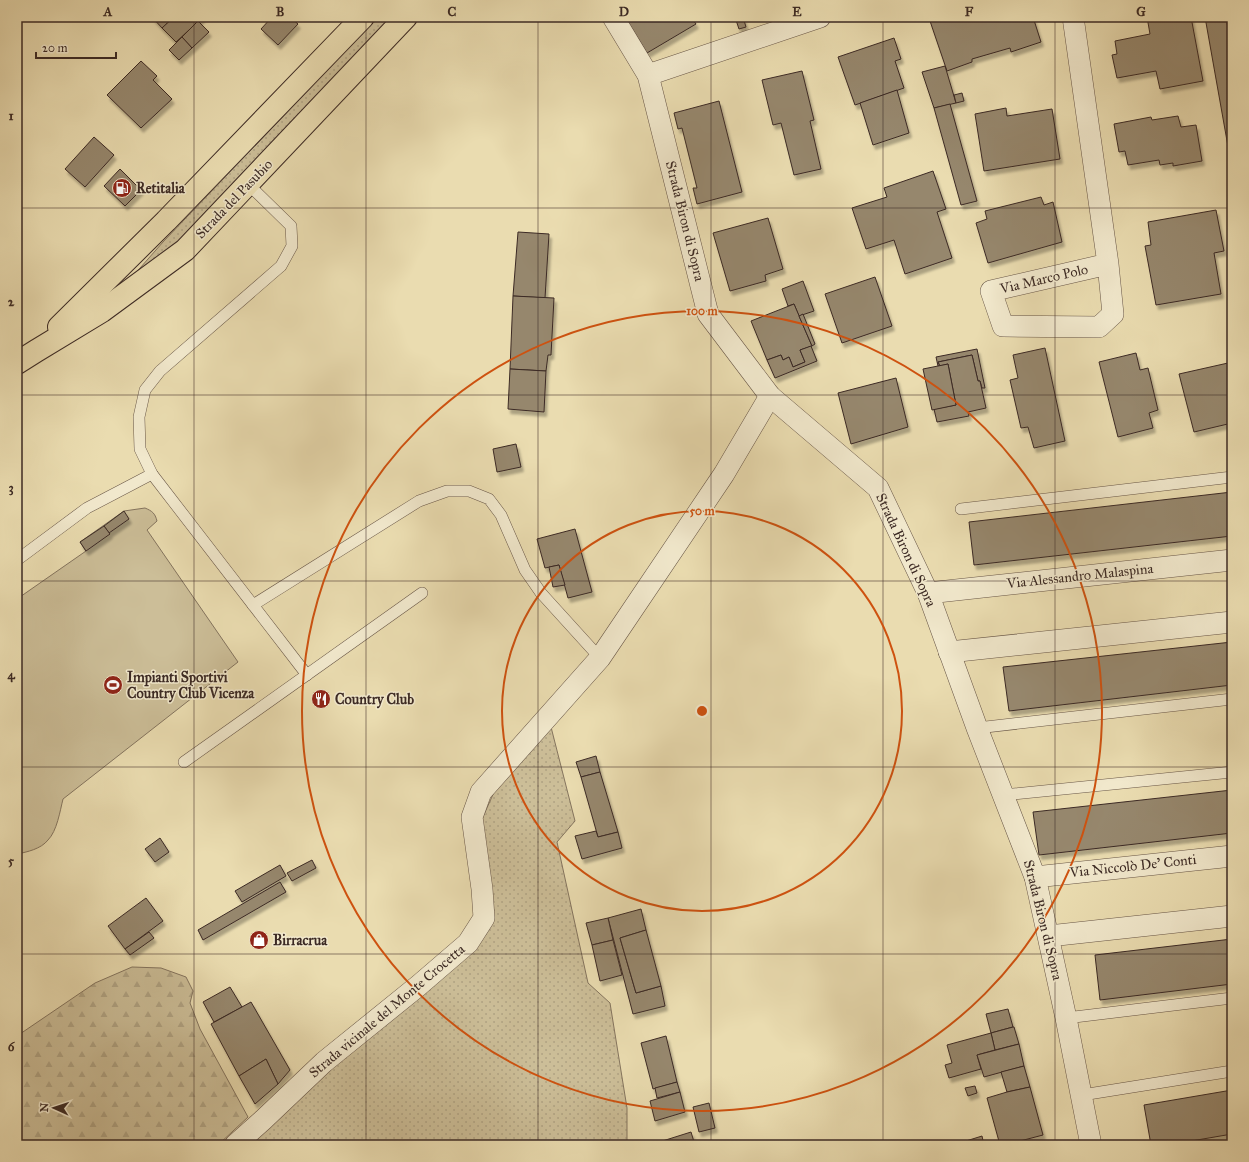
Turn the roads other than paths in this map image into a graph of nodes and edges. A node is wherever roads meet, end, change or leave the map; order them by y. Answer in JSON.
{"nodes":[{"id":1,"x":363,"y":17,"type":"edge"},
{"id":2,"x":406,"y":17,"type":"edge"},
{"id":3,"x":613,"y":17,"type":"edge"},
{"id":4,"x":820,"y":17,"type":"edge"},
{"id":5,"x":1073,"y":17,"type":"edge"},
{"id":6,"x":648,"y":75,"type":"junction"},
{"id":7,"x":248,"y":184,"type":"junction"},
{"id":8,"x":1108,"y":264,"type":"junction"},
{"id":9,"x":36,"y":351,"type":"junction"},
{"id":10,"x":17,"y":363,"type":"edge"},
{"id":11,"x":770,"y":396,"type":"junction"},
{"id":12,"x":152,"y":474,"type":"junction"},
{"id":13,"x":1232,"y":477,"type":"edge"},
{"id":14,"x":961,"y":509,"type":"dead end"},
{"id":15,"x":17,"y":560,"type":"edge"},
{"id":16,"x":1232,"y":560,"type":"edge"},
{"id":17,"x":422,"y":593,"type":"dead end"},
{"id":18,"x":928,"y":593,"type":"junction"},
{"id":19,"x":253,"y":605,"type":"junction"},
{"id":20,"x":1232,"y":622,"type":"edge"},
{"id":21,"x":949,"y":652,"type":"junction"},
{"id":22,"x":600,"y":658,"type":"junction"},
{"id":23,"x":307,"y":675,"type":"junction"},
{"id":24,"x":1232,"y":699,"type":"edge"},
{"id":25,"x":977,"y":728,"type":"junction"},
{"id":26,"x":184,"y":762,"type":"dead end"},
{"id":27,"x":1232,"y":772,"type":"edge"},
{"id":28,"x":1003,"y":795,"type":"junction"},
{"id":29,"x":1232,"y":856,"type":"edge"},
{"id":30,"x":1035,"y":877,"type":"junction"},
{"id":31,"x":1232,"y":916,"type":"edge"},
{"id":32,"x":1049,"y":936,"type":"junction"},
{"id":33,"x":1232,"y":998,"type":"edge"},
{"id":34,"x":1066,"y":1018,"type":"junction"},
{"id":35,"x":1232,"y":1071,"type":"edge"},
{"id":36,"x":1082,"y":1095,"type":"junction"},
{"id":37,"x":235,"y":1145,"type":"edge"},
{"id":38,"x":1091,"y":1145,"type":"edge"}],
"edges":[{"from":1,"to":9,"type":"main road","name":"Strada del Pasubio"},
{"from":2,"to":7,"type":"main road","name":"Strada del Pasubio"},
{"from":3,"to":6,"type":"street","name":"Strada Biron di Sopra"},
{"from":4,"to":6,"type":"street"},
{"from":5,"to":8,"type":"street","name":"Via Marco Polo"},
{"from":6,"to":11,"type":"street","name":"Strada Biron di Sopra"},
{"from":7,"to":9,"type":"main road","name":"Strada del Pasubio"},
{"from":7,"to":12,"type":"lane"},
{"from":8,"to":8,"type":"street","name":"Via Marco Polo"},
{"from":9,"to":10,"type":"main road","name":"Strada del Pasubio"},
{"from":11,"to":18,"type":"street","name":"Strada Biron di Sopra"},
{"from":11,"to":22,"type":"street","name":"Strada vicinale del Monte Crocetta"},
{"from":12,"to":15,"type":"lane"},
{"from":12,"to":19,"type":"lane"},
{"from":13,"to":14,"type":"lane"},
{"from":16,"to":18,"type":"street","name":"Via Alessandro Malaspina"},
{"from":17,"to":23,"type":"lane"},
{"from":18,"to":21,"type":"street","name":"Strada Biron di Sopra"},
{"from":19,"to":22,"type":"lane"},
{"from":19,"to":23,"type":"lane"},
{"from":20,"to":21,"type":"street"},
{"from":21,"to":25,"type":"street","name":"Strada Biron di Sopra"},
{"from":22,"to":37,"type":"street","name":"Strada vicinale del Monte Crocetta"},
{"from":23,"to":26,"type":"lane"},
{"from":24,"to":25,"type":"lane"},
{"from":25,"to":28,"type":"street","name":"Strada Biron di Sopra"},
{"from":27,"to":28,"type":"lane"},
{"from":28,"to":30,"type":"street","name":"Strada Biron di Sopra"},
{"from":29,"to":30,"type":"street","name":"Via Niccolò De' Conti"},
{"from":30,"to":32,"type":"street","name":"Strada Biron di Sopra"},
{"from":31,"to":32,"type":"street"},
{"from":32,"to":34,"type":"street","name":"Strada Biron di Sopra"},
{"from":33,"to":34,"type":"lane"},
{"from":34,"to":36,"type":"street","name":"Strada Biron di Sopra"},
{"from":35,"to":36,"type":"lane"},
{"from":36,"to":38,"type":"street","name":"Strada Biron di Sopra"}]}
